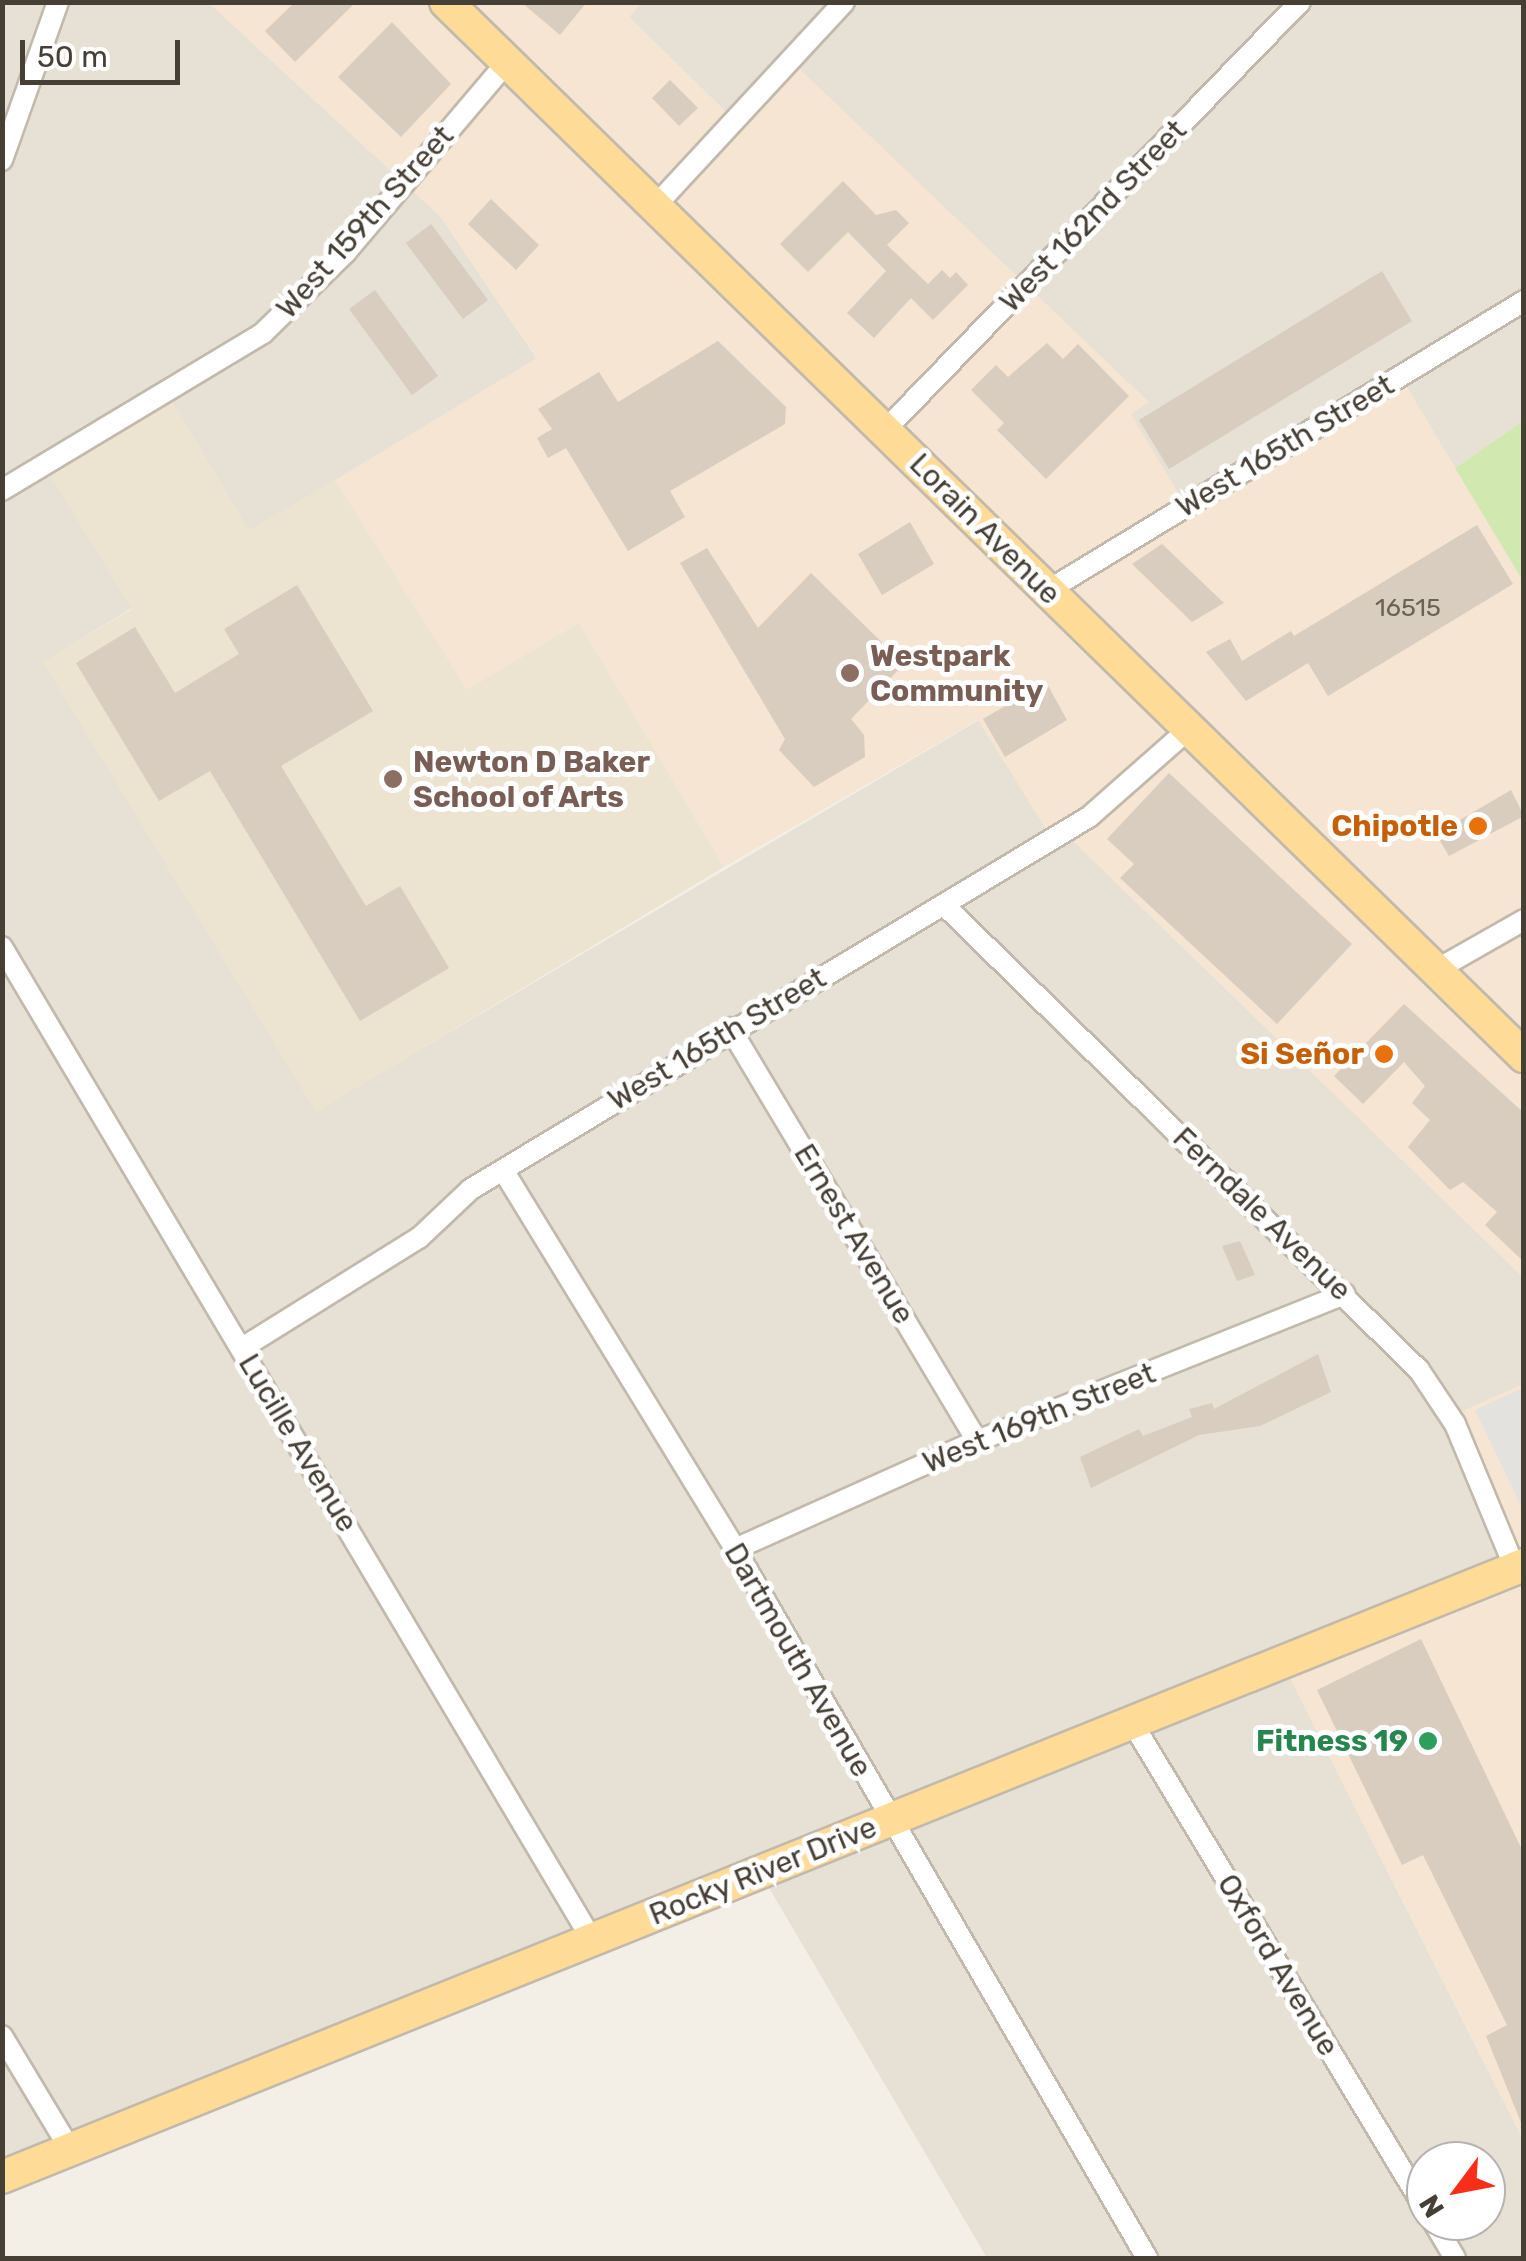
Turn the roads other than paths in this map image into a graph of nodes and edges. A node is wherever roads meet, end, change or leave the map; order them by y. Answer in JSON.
{"nodes":[{"id":1,"x":58,"y":2,"type":"edge"},
{"id":2,"x":446,"y":2,"type":"edge"},
{"id":3,"x":844,"y":2,"type":"edge"},
{"id":4,"x":1300,"y":2,"type":"edge"},
{"id":5,"x":508,"y":61,"type":"junction"},
{"id":6,"x":2,"y":160,"type":"edge"},
{"id":7,"x":658,"y":203,"type":"junction"},
{"id":8,"x":1524,"y":301,"type":"edge"},
{"id":9,"x":886,"y":429,"type":"junction"},
{"id":10,"x":2,"y":490,"type":"edge"},
{"id":11,"x":1048,"y":591,"type":"junction"},
{"id":12,"x":1191,"y":727,"type":"junction"},
{"id":13,"x":945,"y":906,"type":"junction"},
{"id":14,"x":1524,"y":920,"type":"edge"},
{"id":15,"x":2,"y":946,"type":"edge"},
{"id":16,"x":1436,"y":970,"type":"junction"},
{"id":17,"x":730,"y":1028,"type":"junction"},
{"id":18,"x":1524,"y":1056,"type":"edge"},
{"id":19,"x":503,"y":1170,"type":"junction"},
{"id":20,"x":1345,"y":1294,"type":"junction"},
{"id":21,"x":242,"y":1348,"type":"junction"},
{"id":22,"x":977,"y":1442,"type":"junction"},
{"id":23,"x":735,"y":1549,"type":"junction"},
{"id":24,"x":1519,"y":1566,"type":"edge"},
{"id":25,"x":1130,"y":1719,"type":"junction"},
{"id":26,"x":890,"y":1820,"type":"junction"},
{"id":27,"x":592,"y":1940,"type":"junction"},
{"id":28,"x":2,"y":2036,"type":"edge"},
{"id":29,"x":70,"y":2149,"type":"junction"},
{"id":30,"x":2,"y":2177,"type":"edge"},
{"id":31,"x":1406,"y":2177,"type":"edge"},
{"id":32,"x":1148,"y":2258,"type":"edge"}],
"edges":[{"from":1,"to":6,"type":"street"},
{"from":2,"to":5,"type":"main road","name":"Lorain Avenue"},
{"from":3,"to":7,"type":"street"},
{"from":4,"to":9,"type":"street","name":"West 162nd Street"},
{"from":5,"to":7,"type":"main road","name":"Lorain Avenue"},
{"from":5,"to":10,"type":"street","name":"West 159th Street"},
{"from":7,"to":9,"type":"main road","name":"Lorain Avenue"},
{"from":8,"to":11,"type":"street","name":"West 165th Street"},
{"from":9,"to":11,"type":"main road","name":"Lorain Avenue"},
{"from":11,"to":12,"type":"main road","name":"Lorain Avenue"},
{"from":12,"to":13,"type":"street","name":"West 165th Street"},
{"from":12,"to":16,"type":"main road","name":"Lorain Avenue"},
{"from":13,"to":17,"type":"street","name":"West 165th Street"},
{"from":13,"to":20,"type":"street","name":"Ferndale Avenue"},
{"from":14,"to":16,"type":"street"},
{"from":15,"to":21,"type":"street","name":"Lucille Avenue"},
{"from":16,"to":18,"type":"main road","name":"Lorain Avenue"},
{"from":17,"to":19,"type":"street","name":"West 165th Street"},
{"from":17,"to":22,"type":"street","name":"Ernest Avenue"},
{"from":19,"to":21,"type":"street","name":"West 165th Street"},
{"from":19,"to":23,"type":"street","name":"Dartmouth Avenue"},
{"from":20,"to":22,"type":"street","name":"West 169th Street"},
{"from":20,"to":24,"type":"street","name":"Ferndale Avenue"},
{"from":21,"to":27,"type":"street","name":"Lucille Avenue"},
{"from":22,"to":23,"type":"street","name":"West 169th Street"},
{"from":23,"to":26,"type":"street","name":"Dartmouth Avenue"},
{"from":24,"to":25,"type":"main road","name":"Rocky River Drive"},
{"from":25,"to":26,"type":"main road","name":"Rocky River Drive"},
{"from":25,"to":31,"type":"street","name":"Oxford Avenue"},
{"from":26,"to":27,"type":"main road","name":"Rocky River Drive"},
{"from":26,"to":32,"type":"street","name":"Dartmouth Avenue"},
{"from":27,"to":29,"type":"main road","name":"Rocky River Drive"},
{"from":28,"to":29,"type":"street"},
{"from":29,"to":30,"type":"main road","name":"Rocky River Drive"}]}
